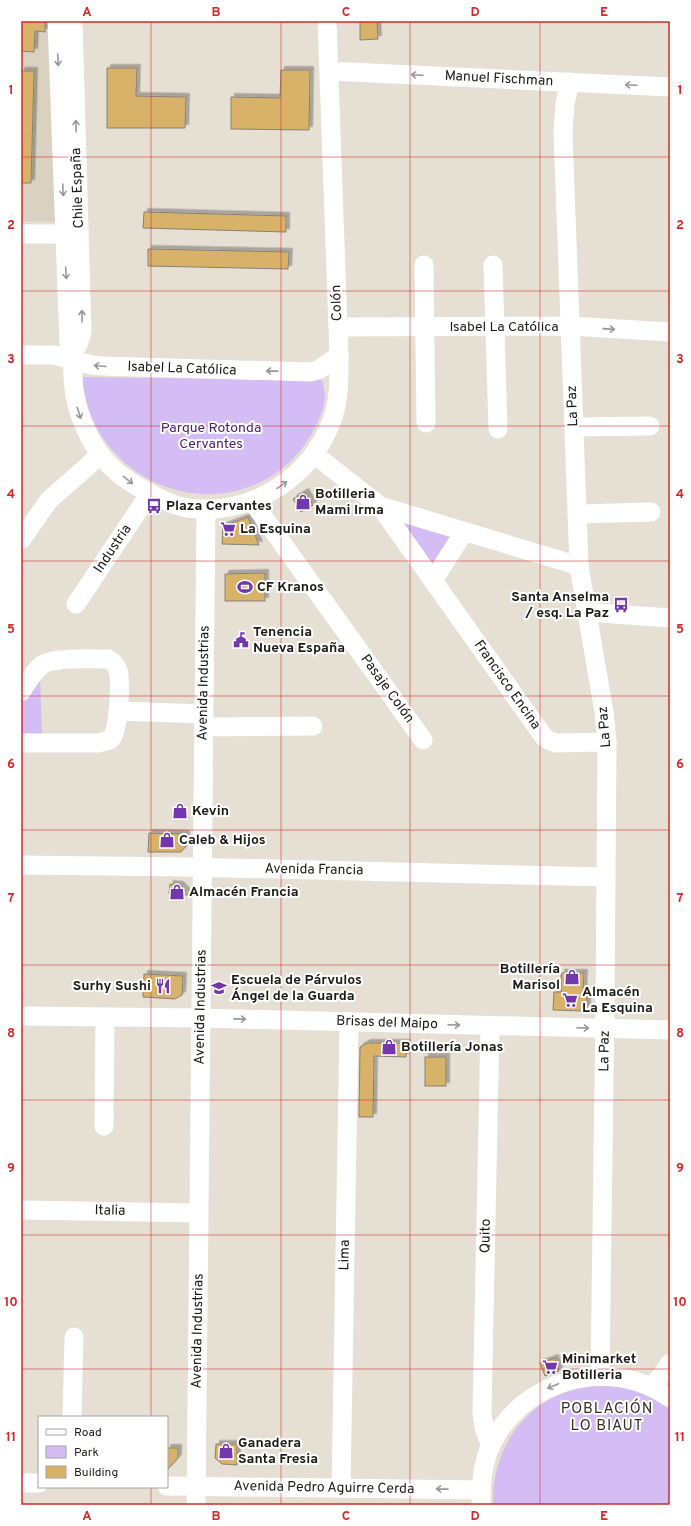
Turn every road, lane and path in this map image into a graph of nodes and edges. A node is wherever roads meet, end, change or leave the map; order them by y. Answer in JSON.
{"nodes":[{"id":1,"x":57,"y":21,"type":"edge"},
{"id":2,"x":73,"y":21,"type":"edge"},
{"id":3,"x":327,"y":21,"type":"edge"},
{"id":4,"x":329,"y":72,"type":"junction"},
{"id":5,"x":570,"y":82,"type":"junction"},
{"id":6,"x":670,"y":87,"type":"edge"},
{"id":7,"x":21,"y":234,"type":"edge"},
{"id":8,"x":72,"y":234,"type":"junction"},
{"id":9,"x":424,"y":265,"type":"dead end"},
{"id":10,"x":493,"y":266,"type":"dead end"},
{"id":11,"x":570,"y":326,"type":"junction"},
{"id":12,"x":338,"y":327,"type":"junction"},
{"id":13,"x":425,"y":327,"type":"junction"},
{"id":14,"x":495,"y":327,"type":"junction"},
{"id":15,"x":670,"y":332,"type":"edge"},
{"id":16,"x":21,"y":355,"type":"edge"},
{"id":17,"x":339,"y":355,"type":"junction"},
{"id":18,"x":72,"y":356,"type":"junction"},
{"id":19,"x":311,"y":372,"type":"junction"},
{"id":20,"x":339,"y":395,"type":"junction"},
{"id":21,"x":426,"y":423,"type":"dead end"},
{"id":22,"x":650,"y":426,"type":"dead end"},
{"id":23,"x":498,"y":428,"type":"dead end"},
{"id":24,"x":574,"y":428,"type":"junction"},
{"id":25,"x":100,"y":454,"type":"junction"},
{"id":26,"x":314,"y":454,"type":"junction"},
{"id":27,"x":150,"y":493,"type":"junction"},
{"id":28,"x":252,"y":501,"type":"junction"},
{"id":29,"x":380,"y":506,"type":"junction"},
{"id":30,"x":206,"y":510,"type":"junction"},
{"id":31,"x":651,"y":512,"type":"dead end"},
{"id":32,"x":578,"y":514,"type":"junction"},
{"id":33,"x":464,"y":532,"type":"junction"},
{"id":34,"x":21,"y":540,"type":"edge"},
{"id":35,"x":579,"y":566,"type":"junction"},
{"id":36,"x":433,"y":581,"type":"junction"},
{"id":37,"x":76,"y":604,"type":"dead end"},
{"id":38,"x":586,"y":612,"type":"junction"},
{"id":39,"x":670,"y":618,"type":"edge"},
{"id":40,"x":21,"y":692,"type":"edge"},
{"id":41,"x":118,"y":711,"type":"junction"},
{"id":42,"x":204,"y":720,"type":"junction"},
{"id":43,"x":313,"y":726,"type":"dead end"},
{"id":44,"x":424,"y":740,"type":"dead end"},
{"id":45,"x":21,"y":742,"type":"edge"},
{"id":46,"x":607,"y":742,"type":"junction"},
{"id":47,"x":21,"y":865,"type":"edge"},
{"id":48,"x":202,"y":867,"type":"junction"},
{"id":49,"x":606,"y":877,"type":"junction"},
{"id":50,"x":21,"y":1016,"type":"edge"},
{"id":51,"x":105,"y":1017,"type":"junction"},
{"id":52,"x":201,"y":1018,"type":"junction"},
{"id":53,"x":349,"y":1022,"type":"junction"},
{"id":54,"x":490,"y":1026,"type":"junction"},
{"id":55,"x":605,"y":1029,"type":"junction"},
{"id":56,"x":670,"y":1030,"type":"edge"},
{"id":57,"x":104,"y":1126,"type":"dead end"},
{"id":58,"x":21,"y":1210,"type":"edge"},
{"id":59,"x":199,"y":1213,"type":"junction"},
{"id":60,"x":74,"y":1337,"type":"dead end"},
{"id":61,"x":670,"y":1363,"type":"edge"},
{"id":62,"x":600,"y":1376,"type":"junction"},
{"id":63,"x":651,"y":1387,"type":"junction"},
{"id":64,"x":670,"y":1398,"type":"edge"},
{"id":65,"x":72,"y":1416,"type":"edge"},
{"id":66,"x":491,"y":1446,"type":"junction"},
{"id":67,"x":21,"y":1483,"type":"edge"},
{"id":68,"x":38,"y":1483,"type":"edge"},
{"id":69,"x":168,"y":1486,"type":"edge"},
{"id":70,"x":196,"y":1486,"type":"junction"},
{"id":71,"x":341,"y":1488,"type":"junction"},
{"id":72,"x":481,"y":1498,"type":"edge"},
{"id":73,"x":196,"y":1505,"type":"edge"}],
"edges":[{"from":1,"to":8,"type":"street","name":"Chile España","one_way":true},
{"from":8,"to":2,"type":"street","name":"Chile España","one_way":true},
{"from":3,"to":4,"type":"street","name":"Colón"},
{"from":5,"to":4,"type":"street","name":"Manuel Fischman","one_way":true},
{"from":4,"to":12,"type":"street","name":"Colón"},
{"from":6,"to":5,"type":"street","name":"Manuel Fischman","one_way":true},
{"from":5,"to":11,"type":"street","name":"La Paz"},
{"from":7,"to":8,"type":"street"},
{"from":8,"to":18,"type":"street","name":"Chile España"},
{"from":9,"to":13,"type":"street"},
{"from":10,"to":14,"type":"street"},
{"from":11,"to":14,"type":"street","name":"Isabel La Católica"},
{"from":11,"to":15,"type":"street","name":"Isabel La Católica","one_way":true},
{"from":11,"to":24,"type":"street","name":"La Paz"},
{"from":12,"to":13,"type":"street","name":"Isabel La Católica"},
{"from":12,"to":17,"type":"street","name":"Colón"},
{"from":13,"to":14,"type":"street","name":"Isabel La Católica"},
{"from":13,"to":21,"type":"street"},
{"from":14,"to":23,"type":"street"},
{"from":16,"to":18,"type":"street","name":"Isabel La Católica"},
{"from":17,"to":19,"type":"street","name":"Isabel La Católica"},
{"from":17,"to":20,"type":"street","name":"Colón"},
{"from":19,"to":18,"type":"street","name":"Isabel La Católica","one_way":true},
{"from":18,"to":25,"type":"street","name":"Chile España","one_way":true},
{"from":19,"to":20,"type":"street"},
{"from":20,"to":26,"type":"street","name":"Colón"},
{"from":22,"to":24,"type":"street"},
{"from":24,"to":32,"type":"street","name":"La Paz"},
{"from":25,"to":27,"type":"street","name":"Chile España","one_way":true},
{"from":25,"to":34,"type":"street"},
{"from":28,"to":26,"type":"street","name":"Colón","one_way":true},
{"from":26,"to":29,"type":"street","name":"Francisco Encina"},
{"from":27,"to":30,"type":"street","name":"Chile España"},
{"from":27,"to":37,"type":"street","name":"Industria"},
{"from":28,"to":30,"type":"street","name":"Colón"},
{"from":28,"to":44,"type":"street","name":"Pasaje Colón"},
{"from":29,"to":33,"type":"street","name":"Francisco Encina"},
{"from":29,"to":36,"type":"street","name":"Francisco Encina"},
{"from":30,"to":42,"type":"street","name":"Avenida Industrias"},
{"from":31,"to":32,"type":"street"},
{"from":32,"to":35,"type":"street","name":"La Paz"},
{"from":33,"to":35,"type":"street","name":"Francisco Encina"},
{"from":33,"to":36,"type":"street"},
{"from":35,"to":38,"type":"street","name":"La Paz"},
{"from":36,"to":46,"type":"street","name":"Francisco Encina"},
{"from":38,"to":39,"type":"street"},
{"from":38,"to":46,"type":"street","name":"La Paz"},
{"from":40,"to":41,"type":"street"},
{"from":41,"to":42,"type":"street"},
{"from":41,"to":45,"type":"street"},
{"from":42,"to":43,"type":"street"},
{"from":42,"to":48,"type":"street","name":"Avenida Industrias"},
{"from":46,"to":49,"type":"street","name":"La Paz"},
{"from":47,"to":48,"type":"street","name":"Avenida Francia"},
{"from":48,"to":49,"type":"street","name":"Avenida Francia"},
{"from":48,"to":52,"type":"street","name":"Avenida Industrias"},
{"from":49,"to":55,"type":"street","name":"La Paz"},
{"from":50,"to":51,"type":"street","name":"Brisas del Maipo"},
{"from":51,"to":52,"type":"street","name":"Brisas del Maipo"},
{"from":51,"to":57,"type":"street"},
{"from":52,"to":53,"type":"street","name":"Brisas del Maipo","one_way":true},
{"from":52,"to":59,"type":"street","name":"Avenida Industrias"},
{"from":53,"to":54,"type":"street","name":"Brisas del Maipo","one_way":true},
{"from":53,"to":71,"type":"street","name":"Lima"},
{"from":54,"to":55,"type":"street","name":"Brisas del Maipo","one_way":true},
{"from":54,"to":66,"type":"street","name":"Quito"},
{"from":55,"to":56,"type":"street","name":"Brisas del Maipo"},
{"from":55,"to":62,"type":"street","name":"La Paz"},
{"from":58,"to":59,"type":"street","name":"Italia"},
{"from":59,"to":70,"type":"street","name":"Avenida Industrias"},
{"from":60,"to":65,"type":"street"},
{"from":61,"to":63,"type":"street"},
{"from":62,"to":63,"type":"street"},
{"from":62,"to":66,"type":"street","one_way":true},
{"from":63,"to":64,"type":"street"},
{"from":66,"to":72,"type":"street"},
{"from":67,"to":68,"type":"street"},
{"from":69,"to":70,"type":"street","name":"Avenida Pedro Aguirre Cerda"},
{"from":70,"to":71,"type":"street","name":"Avenida Pedro Aguirre Cerda"},
{"from":70,"to":73,"type":"street","name":"Avenida Industrias"},
{"from":72,"to":71,"type":"street","name":"Avenida Pedro Aguirre Cerda","one_way":true}]}
